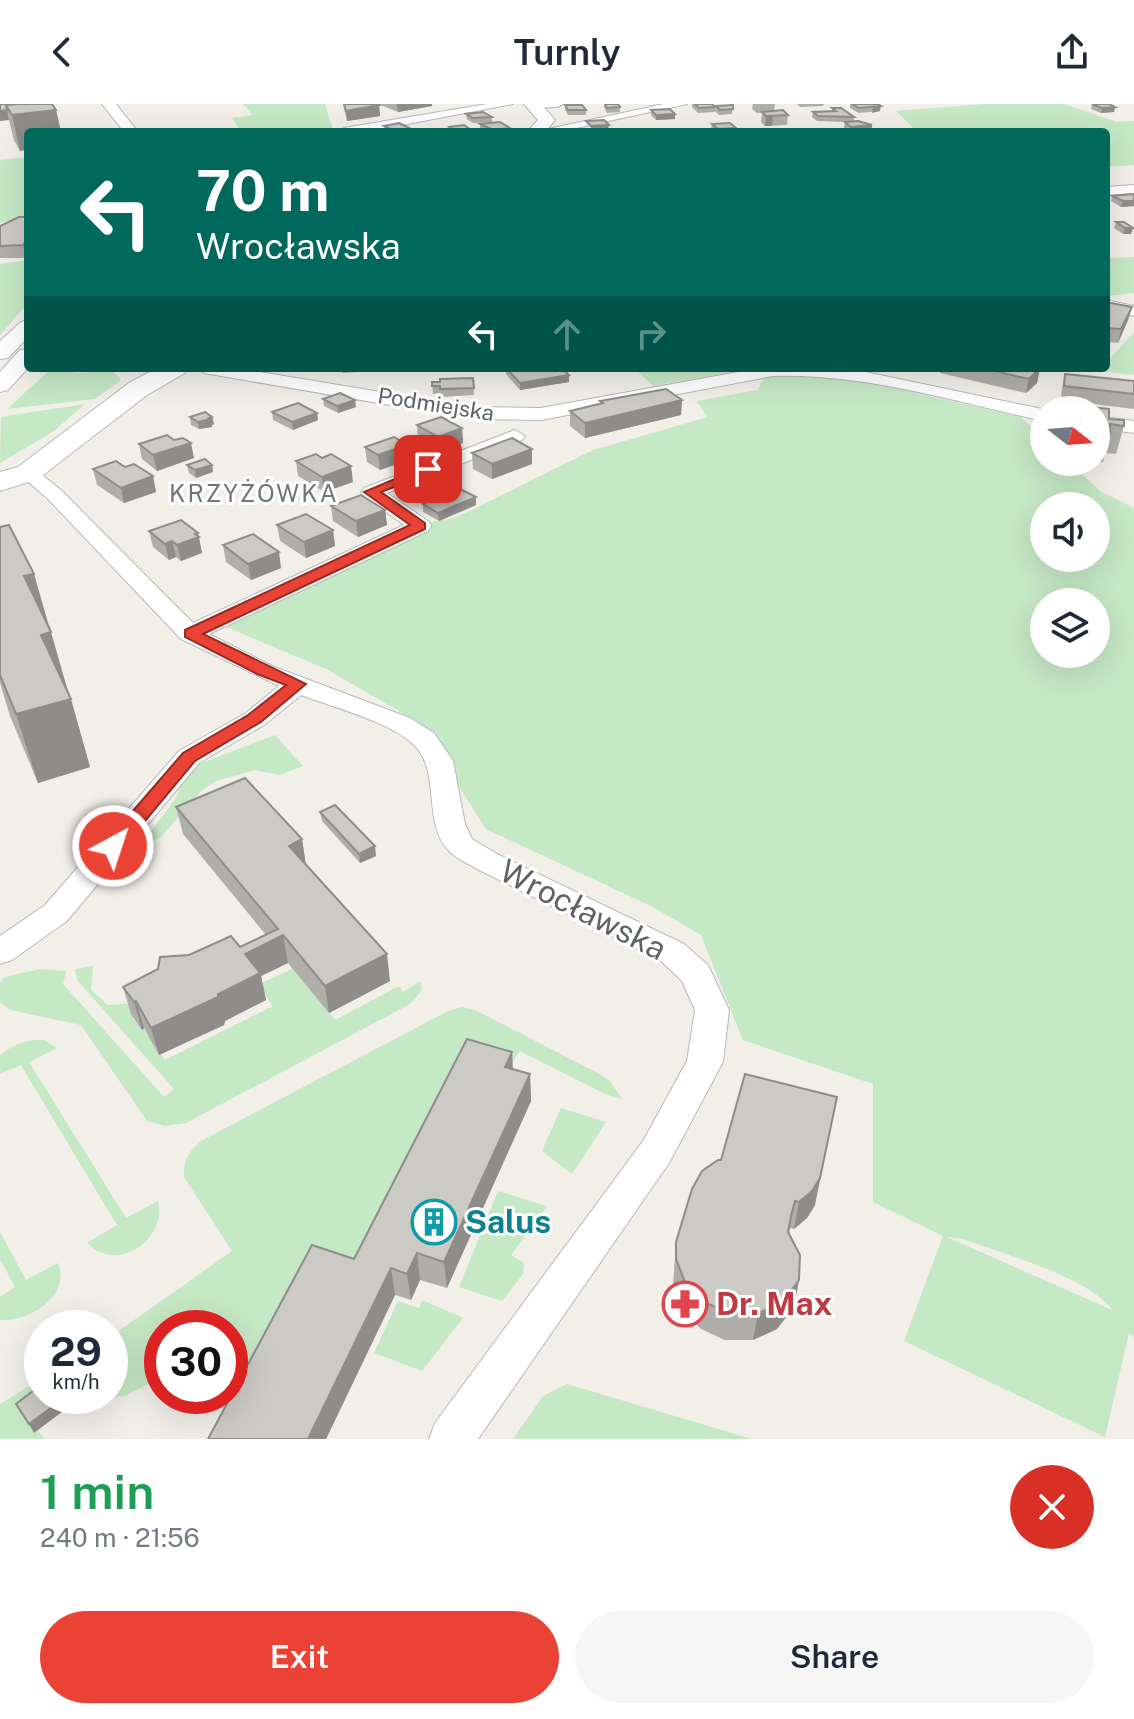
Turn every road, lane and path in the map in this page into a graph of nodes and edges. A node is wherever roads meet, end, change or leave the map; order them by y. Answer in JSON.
{"nodes":[{"id":1,"x":109,"y":104,"type":"edge"},
{"id":2,"x":507,"y":104,"type":"edge"},
{"id":3,"x":532,"y":104,"type":"edge"},
{"id":4,"x":557,"y":104,"type":"edge"},
{"id":5,"x":681,"y":104,"type":"edge"},
{"id":6,"x":128,"y":128,"type":"edge"},
{"id":7,"x":367,"y":128,"type":"edge"},
{"id":8,"x":541,"y":128,"type":"edge"},
{"id":9,"x":558,"y":128,"type":"edge"},
{"id":10,"x":1134,"y":189,"type":"edge"},
{"id":11,"x":1110,"y":191,"type":"edge"},
{"id":12,"x":1110,"y":306,"type":"edge"},
{"id":13,"x":1134,"y":311,"type":"edge"},
{"id":14,"x":24,"y":330,"type":"edge"},
{"id":15,"x":0,"y":353,"type":"edge"},
{"id":16,"x":24,"y":359,"type":"edge"},
{"id":17,"x":169,"y":372,"type":"edge"},
{"id":18,"x":228,"y":372,"type":"edge"},
{"id":19,"x":768,"y":372,"type":"edge"},
{"id":20,"x":833,"y":372,"type":"edge"},
{"id":21,"x":0,"y":385,"type":"edge"},
{"id":22,"x":1030,"y":412,"type":"edge"},
{"id":23,"x":1110,"y":424,"type":"edge"},
{"id":24,"x":1134,"y":427,"type":"edge"},
{"id":25,"x":515,"y":436,"type":"edge"},
{"id":26,"x":14,"y":472,"type":"edge"},
{"id":27,"x":0,"y":482,"type":"edge"},
{"id":28,"x":190,"y":634,"type":"junction"},
{"id":29,"x":298,"y":684,"type":"junction"},
{"id":30,"x":0,"y":952,"type":"edge"},
{"id":31,"x":451,"y":1439,"type":"edge"}],
"edges":[{"from":1,"to":6,"type":"street"},
{"from":2,"to":7,"type":"street"},
{"from":3,"to":4,"type":"street"},
{"from":3,"to":8,"type":"main road"},
{"from":5,"to":9,"type":"street"},
{"from":10,"to":11,"type":"street"},
{"from":12,"to":13,"type":"street"},
{"from":14,"to":15,"type":"street"},
{"from":16,"to":21,"type":"street"},
{"from":17,"to":26,"type":"main road"},
{"from":18,"to":19,"type":"street","name":"Podmiejska"},
{"from":20,"to":22,"type":"street","name":"Podmiejska"},
{"from":23,"to":24,"type":"street"},
{"from":25,"to":28,"type":"street"},
{"from":26,"to":27,"type":"main road"},
{"from":26,"to":28,"type":"street","name":"Wrocławska"},
{"from":28,"to":29,"type":"street","name":"Wrocławska"},
{"from":29,"to":30,"type":"street"},
{"from":29,"to":31,"type":"street","name":"Wrocławska"}]}
